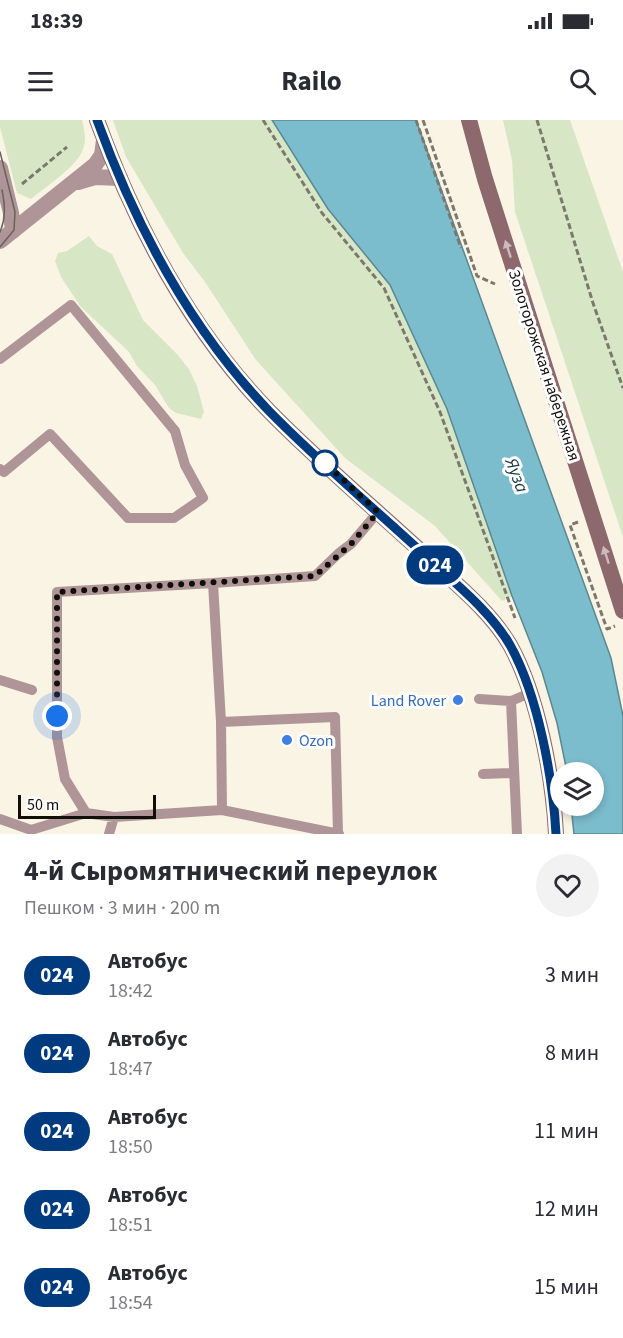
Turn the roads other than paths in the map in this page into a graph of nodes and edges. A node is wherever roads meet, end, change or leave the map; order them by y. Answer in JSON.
{"nodes":[{"id":1,"x":97,"y":120,"type":"edge"},
{"id":2,"x":469,"y":120,"type":"edge"},
{"id":3,"x":104,"y":140,"type":"junction"},
{"id":4,"x":0,"y":168,"type":"edge"},
{"id":5,"x":120,"y":178,"type":"junction"},
{"id":6,"x":71,"y":184,"type":"junction"},
{"id":7,"x":6,"y":230,"type":"edge"},
{"id":8,"x":0,"y":359,"type":"edge"},
{"id":9,"x":0,"y":469,"type":"edge"},
{"id":10,"x":378,"y":512,"type":"junction"},
{"id":11,"x":213,"y":583,"type":"junction"},
{"id":12,"x":623,"y":610,"type":"edge"},
{"id":13,"x":0,"y":680,"type":"edge"},
{"id":14,"x":32,"y":690,"type":"dead end"},
{"id":15,"x":530,"y":693,"type":"junction"},
{"id":16,"x":479,"y":699,"type":"dead end"},
{"id":17,"x":511,"y":701,"type":"junction"},
{"id":18,"x":221,"y":722,"type":"junction"},
{"id":19,"x":513,"y":773,"type":"junction"},
{"id":20,"x":483,"y":774,"type":"dead end"},
{"id":21,"x":222,"y":810,"type":"junction"},
{"id":22,"x":86,"y":813,"type":"junction"},
{"id":23,"x":114,"y":817,"type":"junction"},
{"id":24,"x":0,"y":819,"type":"edge"},
{"id":25,"x":109,"y":834,"type":"edge"},
{"id":26,"x":338,"y":834,"type":"edge"},
{"id":27,"x":517,"y":834,"type":"edge"},
{"id":28,"x":556,"y":834,"type":"edge"}],
"edges":[{"from":1,"to":3,"type":"main road"},
{"from":12,"to":2,"type":"main road","name":"Золоторожская набережная","one_way":true},
{"from":3,"to":5,"type":"main road"},
{"from":3,"to":6,"type":"street"},
{"from":4,"to":7,"type":"street"},
{"from":5,"to":6,"type":"street"},
{"from":5,"to":10,"type":"main road"},
{"from":6,"to":7,"type":"street"},
{"from":8,"to":9,"type":"lane"},
{"from":10,"to":11,"type":"lane"},
{"from":10,"to":15,"type":"main road"},
{"from":11,"to":18,"type":"lane"},
{"from":11,"to":22,"type":"lane"},
{"from":13,"to":14,"type":"lane"},
{"from":15,"to":17,"type":"lane"},
{"from":15,"to":28,"type":"main road"},
{"from":16,"to":17,"type":"lane"},
{"from":17,"to":19,"type":"lane"},
{"from":18,"to":21,"type":"lane"},
{"from":18,"to":26,"type":"lane"},
{"from":19,"to":20,"type":"lane"},
{"from":19,"to":27,"type":"lane"},
{"from":21,"to":23,"type":"lane"},
{"from":21,"to":26,"type":"lane"},
{"from":22,"to":23,"type":"lane"},
{"from":22,"to":24,"type":"lane"},
{"from":23,"to":25,"type":"lane"}]}
